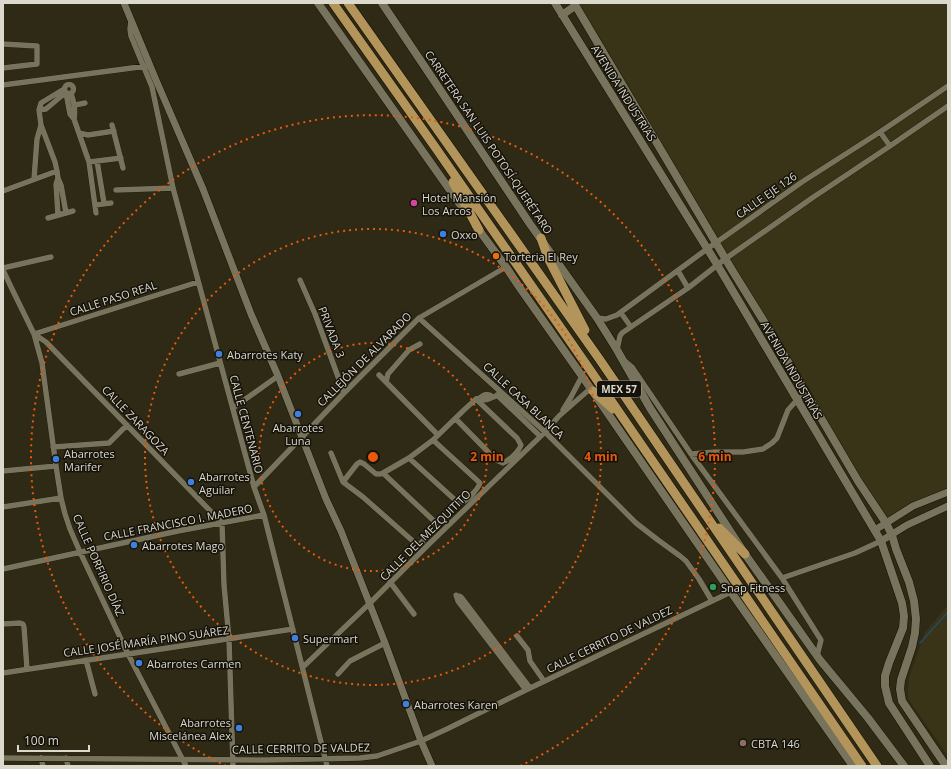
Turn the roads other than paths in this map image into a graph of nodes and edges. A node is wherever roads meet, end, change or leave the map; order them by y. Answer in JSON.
{"nodes":[{"id":1,"x":124,"y":3,"type":"edge"},
{"id":2,"x":318,"y":3,"type":"edge"},
{"id":3,"x":322,"y":3,"type":"edge"},
{"id":4,"x":333,"y":3,"type":"edge"},
{"id":5,"x":348,"y":3,"type":"edge"},
{"id":6,"x":382,"y":3,"type":"edge"},
{"id":7,"x":555,"y":3,"type":"edge"},
{"id":8,"x":575,"y":4,"type":"edge"},
{"id":9,"x":562,"y":15,"type":"junction"},
{"id":10,"x":329,"y":19,"type":"junction"},
{"id":11,"x":3,"y":44,"type":"edge"},
{"id":12,"x":146,"y":66,"type":"junction"},
{"id":13,"x":3,"y":68,"type":"edge"},
{"id":14,"x":69,"y":77,"type":"junction"},
{"id":15,"x":154,"y":84,"type":"junction"},
{"id":16,"x":69,"y":85,"type":"junction"},
{"id":17,"x":3,"y":86,"type":"edge"},
{"id":18,"x":948,"y":86,"type":"edge"},
{"id":19,"x":67,"y":92,"type":"junction"},
{"id":20,"x":85,"y":102,"type":"dead end"},
{"id":21,"x":75,"y":106,"type":"junction"},
{"id":22,"x":948,"y":106,"type":"edge"},
{"id":23,"x":638,"y":111,"type":"junction"},
{"id":24,"x":74,"y":119,"type":"junction"},
{"id":25,"x":627,"y":119,"type":"junction"},
{"id":26,"x":40,"y":125,"type":"junction"},
{"id":27,"x":880,"y":132,"type":"junction"},
{"id":28,"x":79,"y":133,"type":"junction"},
{"id":29,"x":88,"y":135,"type":"junction"},
{"id":30,"x":82,"y":141,"type":"junction"},
{"id":31,"x":890,"y":146,"type":"junction"},
{"id":32,"x":435,"y":147,"type":"junction"},
{"id":33,"x":121,"y":158,"type":"junction"},
{"id":34,"x":97,"y":160,"type":"junction"},
{"id":35,"x":89,"y":162,"type":"junction"},
{"id":36,"x":123,"y":168,"type":"dead end"},
{"id":37,"x":58,"y":171,"type":"junction"},
{"id":38,"x":58,"y":178,"type":"junction"},
{"id":39,"x":34,"y":179,"type":"junction"},
{"id":40,"x":173,"y":188,"type":"junction"},
{"id":41,"x":116,"y":190,"type":"dead end"},
{"id":42,"x":3,"y":191,"type":"edge"},
{"id":43,"x":104,"y":203,"type":"junction"},
{"id":44,"x":111,"y":203,"type":"dead end"},
{"id":45,"x":95,"y":205,"type":"junction"},
{"id":46,"x":73,"y":211,"type":"dead end"},
{"id":47,"x":66,"y":213,"type":"junction"},
{"id":48,"x":96,"y":213,"type":"dead end"},
{"id":49,"x":58,"y":214,"type":"junction"},
{"id":50,"x":48,"y":218,"type":"dead end"},
{"id":51,"x":479,"y":230,"type":"junction"},
{"id":52,"x":540,"y":238,"type":"junction"},
{"id":53,"x":716,"y":243,"type":"junction"},
{"id":54,"x":707,"y":249,"type":"junction"},
{"id":55,"x":51,"y":257,"type":"dead end"},
{"id":56,"x":725,"y":259,"type":"junction"},
{"id":57,"x":506,"y":266,"type":"junction"},
{"id":58,"x":718,"y":266,"type":"junction"},
{"id":59,"x":3,"y":269,"type":"edge"},
{"id":60,"x":678,"y":271,"type":"junction"},
{"id":61,"x":300,"y":280,"type":"dead end"},
{"id":62,"x":198,"y":282,"type":"junction"},
{"id":63,"x":688,"y":288,"type":"junction"},
{"id":64,"x":621,"y":312,"type":"junction"},
{"id":65,"x":419,"y":318,"type":"junction"},
{"id":66,"x":597,"y":318,"type":"junction"},
{"id":67,"x":631,"y":327,"type":"junction"},
{"id":68,"x":34,"y":334,"type":"junction"},
{"id":69,"x":420,"y":344,"type":"dead end"},
{"id":70,"x":617,"y":350,"type":"junction"},
{"id":71,"x":622,"y":359,"type":"junction"},
{"id":72,"x":600,"y":360,"type":"junction"},
{"id":73,"x":220,"y":363,"type":"junction"},
{"id":74,"x":178,"y":374,"type":"dead end"},
{"id":75,"x":379,"y":375,"type":"dead end"},
{"id":76,"x":278,"y":376,"type":"junction"},
{"id":77,"x":582,"y":376,"type":"junction"},
{"id":78,"x":386,"y":382,"type":"junction"},
{"id":79,"x":592,"y":390,"type":"junction"},
{"id":80,"x":344,"y":393,"type":"junction"},
{"id":81,"x":806,"y":394,"type":"junction"},
{"id":82,"x":497,"y":395,"type":"junction"},
{"id":83,"x":478,"y":399,"type":"junction"},
{"id":84,"x":797,"y":400,"type":"junction"},
{"id":85,"x":233,"y":408,"type":"junction"},
{"id":86,"x":559,"y":416,"type":"junction"},
{"id":87,"x":456,"y":419,"type":"junction"},
{"id":88,"x":624,"y":420,"type":"junction"},
{"id":89,"x":127,"y":425,"type":"junction"},
{"id":90,"x":545,"y":432,"type":"junction"},
{"id":91,"x":438,"y":435,"type":"junction"},
{"id":92,"x":540,"y":436,"type":"junction"},
{"id":93,"x":302,"y":437,"type":"junction"},
{"id":94,"x":434,"y":440,"type":"junction"},
{"id":95,"x":53,"y":447,"type":"junction"},
{"id":96,"x":331,"y":453,"type":"dead end"},
{"id":97,"x":691,"y":454,"type":"junction"},
{"id":98,"x":409,"y":458,"type":"junction"},
{"id":99,"x":56,"y":466,"type":"junction"},
{"id":100,"x":3,"y":472,"type":"edge"},
{"id":101,"x":383,"y":473,"type":"junction"},
{"id":102,"x":343,"y":482,"type":"junction"},
{"id":103,"x":254,"y":487,"type":"junction"},
{"id":104,"x":948,"y":492,"type":"edge"},
{"id":105,"x":61,"y":498,"type":"junction"},
{"id":106,"x":948,"y":506,"type":"edge"},
{"id":107,"x":3,"y":507,"type":"edge"},
{"id":108,"x":702,"y":510,"type":"junction"},
{"id":109,"x":264,"y":515,"type":"junction"},
{"id":110,"x":222,"y":523,"type":"junction"},
{"id":111,"x":886,"y":523,"type":"junction"},
{"id":112,"x":875,"y":530,"type":"junction"},
{"id":113,"x":892,"y":535,"type":"junction"},
{"id":114,"x":881,"y":541,"type":"junction"},
{"id":115,"x":80,"y":552,"type":"junction"},
{"id":116,"x":745,"y":554,"type":"junction"},
{"id":117,"x":3,"y":569,"type":"edge"},
{"id":118,"x":782,"y":578,"type":"junction"},
{"id":119,"x":390,"y":582,"type":"junction"},
{"id":120,"x":730,"y":592,"type":"junction"},
{"id":121,"x":457,"y":596,"type":"dead end"},
{"id":122,"x":712,"y":601,"type":"junction"},
{"id":123,"x":369,"y":604,"type":"junction"},
{"id":124,"x":414,"y":614,"type":"dead end"},
{"id":125,"x":3,"y":624,"type":"edge"},
{"id":126,"x":293,"y":629,"type":"junction"},
{"id":127,"x":517,"y":636,"type":"dead end"},
{"id":128,"x":229,"y":639,"type":"junction"},
{"id":129,"x":385,"y":643,"type":"junction"},
{"id":130,"x":128,"y":654,"type":"junction"},
{"id":131,"x":816,"y":656,"type":"junction"},
{"id":132,"x":86,"y":660,"type":"junction"},
{"id":133,"x":303,"y":667,"type":"junction"},
{"id":134,"x":27,"y":669,"type":"junction"},
{"id":135,"x":3,"y":673,"type":"edge"},
{"id":136,"x":338,"y":674,"type":"dead end"},
{"id":137,"x":544,"y":681,"type":"junction"},
{"id":138,"x":528,"y":689,"type":"junction"},
{"id":139,"x":95,"y":694,"type":"dead end"},
{"id":140,"x":421,"y":741,"type":"junction"},
{"id":141,"x":3,"y":758,"type":"edge"},
{"id":142,"x":41,"y":758,"type":"junction"},
{"id":143,"x":66,"y":758,"type":"junction"},
{"id":144,"x":116,"y":759,"type":"junction"},
{"id":145,"x":183,"y":759,"type":"junction"},
{"id":146,"x":233,"y":759,"type":"junction"},
{"id":147,"x":325,"y":759,"type":"junction"},
{"id":148,"x":266,"y":760,"type":"junction"},
{"id":149,"x":43,"y":766,"type":"edge"},
{"id":150,"x":68,"y":766,"type":"edge"},
{"id":151,"x":117,"y":766,"type":"edge"},
{"id":152,"x":186,"y":766,"type":"edge"},
{"id":153,"x":233,"y":766,"type":"edge"},
{"id":154,"x":267,"y":766,"type":"edge"},
{"id":155,"x":327,"y":766,"type":"edge"},
{"id":156,"x":432,"y":766,"type":"edge"},
{"id":157,"x":853,"y":766,"type":"edge"},
{"id":158,"x":862,"y":766,"type":"edge"},
{"id":159,"x":877,"y":766,"type":"edge"},
{"id":160,"x":904,"y":766,"type":"edge"},
{"id":161,"x":930,"y":766,"type":"edge"},
{"id":162,"x":946,"y":766,"type":"edge"}],
"edges":[{"from":1,"to":12,"type":"street"},
{"from":2,"to":10,"type":"main road"},
{"from":3,"to":10,"type":"main road"},
{"from":4,"to":32,"type":"highway","number":"MEX 57"},
{"from":5,"to":72,"type":"highway","number":"MEX 57"},
{"from":6,"to":52,"type":"main road","name":"CARRETERA SAN LUIS POTOSÍ-QUERÉTARO"},
{"from":7,"to":9,"type":"main road","name":"AVENIDA INDUSTRIAS"},
{"from":8,"to":9,"type":"main road"},
{"from":8,"to":23,"type":"main road","name":"AVENIDA INDUSTRIAS"},
{"from":9,"to":25,"type":"main road","name":"AVENIDA INDUSTRIAS"},
{"from":10,"to":51,"type":"main road"},
{"from":11,"to":13,"type":"street"},
{"from":12,"to":14,"type":"street"},
{"from":12,"to":15,"type":"street"},
{"from":14,"to":16,"type":"street"},
{"from":14,"to":17,"type":"street"},
{"from":15,"to":40,"type":"street","name":"CALLE CENTENARIO"},
{"from":15,"to":76,"type":"street"},
{"from":16,"to":19,"type":"street"},
{"from":16,"to":19,"type":"street"},
{"from":18,"to":27,"type":"street","name":"CALLE EJE 126"},
{"from":19,"to":21,"type":"street"},
{"from":19,"to":24,"type":"street"},
{"from":19,"to":26,"type":"street"},
{"from":20,"to":21,"type":"street"},
{"from":21,"to":24,"type":"street"},
{"from":22,"to":31,"type":"street"},
{"from":23,"to":25,"type":"main road"},
{"from":23,"to":53,"type":"main road","name":"AVENIDA INDUSTRIAS"},
{"from":24,"to":28,"type":"street"},
{"from":25,"to":54,"type":"main road","name":"AVENIDA INDUSTRIAS"},
{"from":26,"to":37,"type":"street"},
{"from":26,"to":39,"type":"street"},
{"from":27,"to":31,"type":"street"},
{"from":27,"to":53,"type":"street","name":"CALLE EJE 126"},
{"from":28,"to":29,"type":"street"},
{"from":28,"to":30,"type":"street"},
{"from":29,"to":30,"type":"street"},
{"from":29,"to":33,"type":"street"},
{"from":30,"to":35,"type":"street"},
{"from":31,"to":56,"type":"street"},
{"from":32,"to":51,"type":"highway"},
{"from":32,"to":88,"type":"highway","number":"MEX 57"},
{"from":33,"to":34,"type":"street"},
{"from":33,"to":36,"type":"street"},
{"from":34,"to":35,"type":"street"},
{"from":34,"to":43,"type":"street"},
{"from":35,"to":45,"type":"street"},
{"from":37,"to":38,"type":"street"},
{"from":37,"to":39,"type":"street"},
{"from":38,"to":47,"type":"street"},
{"from":38,"to":49,"type":"street"},
{"from":39,"to":42,"type":"street"},
{"from":40,"to":41,"type":"street"},
{"from":40,"to":62,"type":"street","name":"CALLE CENTENARIO"},
{"from":43,"to":44,"type":"street"},
{"from":43,"to":45,"type":"street"},
{"from":45,"to":48,"type":"street"},
{"from":46,"to":47,"type":"street"},
{"from":47,"to":49,"type":"street"},
{"from":49,"to":50,"type":"street"},
{"from":51,"to":57,"type":"main road"},
{"from":52,"to":66,"type":"main road","name":"CARRETERA SAN LUIS POTOSÍ-QUERÉTARO"},
{"from":52,"to":72,"type":"highway"},
{"from":53,"to":54,"type":"street","name":"CALLE EJE 126"},
{"from":53,"to":56,"type":"main road","name":"AVENIDA INDUSTRIAS"},
{"from":54,"to":58,"type":"main road","name":"AVENIDA INDUSTRIAS"},
{"from":54,"to":60,"type":"street","name":"CALLE EJE 126"},
{"from":55,"to":59,"type":"street"},
{"from":56,"to":58,"type":"street"},
{"from":56,"to":81,"type":"main road","name":"AVENIDA INDUSTRIAS"},
{"from":57,"to":65,"type":"street","name":"CALLEJÓN DE ALVARADO"},
{"from":57,"to":77,"type":"main road"},
{"from":58,"to":63,"type":"street"},
{"from":58,"to":84,"type":"main road","name":"AVENIDA INDUSTRIAS"},
{"from":59,"to":68,"type":"street","name":"CALLE PORFIRIO DÍAZ"},
{"from":60,"to":63,"type":"street"},
{"from":60,"to":64,"type":"street","name":"CALLE EJE 126"},
{"from":61,"to":80,"type":"street","name":"PRIVADA 3"},
{"from":62,"to":68,"type":"street","name":"CALLE PASO REAL"},
{"from":62,"to":73,"type":"street","name":"CALLE CENTENARIO"},
{"from":63,"to":67,"type":"street"},
{"from":64,"to":66,"type":"street","name":"CALLE EJE 126"},
{"from":64,"to":67,"type":"street"},
{"from":65,"to":80,"type":"street","name":"CALLEJÓN DE ALVARADO"},
{"from":65,"to":82,"type":"street","name":"CALLE CASA BLANCA"},
{"from":66,"to":70,"type":"main road","name":"CARRETERA SAN LUIS POTOSÍ-QUERÉTARO"},
{"from":67,"to":70,"type":"street"},
{"from":68,"to":89,"type":"street","name":"CALLE ZARAGOZA"},
{"from":68,"to":95,"type":"street","name":"CALLE PORFIRIO DÍAZ"},
{"from":69,"to":78,"type":"street"},
{"from":70,"to":71,"type":"main road","name":"CARRETERA SAN LUIS POTOSÍ-QUERÉTARO"},
{"from":71,"to":97,"type":"street"},
{"from":71,"to":116,"type":"main road","name":"CARRETERA SAN LUIS POTOSÍ-QUERÉTARO"},
{"from":72,"to":108,"type":"highway","number":"MEX 57"},
{"from":73,"to":74,"type":"street"},
{"from":73,"to":85,"type":"street","name":"CALLE CENTENARIO"},
{"from":75,"to":78,"type":"street"},
{"from":76,"to":85,"type":"street"},
{"from":76,"to":93,"type":"street"},
{"from":77,"to":79,"type":"main road"},
{"from":77,"to":86,"type":"street","name":"CALLE DEL MEZQUITITO"},
{"from":78,"to":91,"type":"street"},
{"from":79,"to":86,"type":"street","name":"CALLE DEL MEZQUITITO"},
{"from":79,"to":88,"type":"highway"},
{"from":79,"to":120,"type":"main road"},
{"from":80,"to":93,"type":"street","name":"CALLEJÓN DE ALVARADO"},
{"from":81,"to":84,"type":"street"},
{"from":81,"to":111,"type":"main road","name":"AVENIDA INDUSTRIAS"},
{"from":82,"to":83,"type":"street"},
{"from":82,"to":90,"type":"street","name":"CALLE CASA BLANCA"},
{"from":82,"to":92,"type":"street"},
{"from":83,"to":87,"type":"street"},
{"from":83,"to":87,"type":"street"},
{"from":84,"to":97,"type":"street"},
{"from":84,"to":112,"type":"main road","name":"AVENIDA INDUSTRIAS"},
{"from":85,"to":103,"type":"street","name":"CALLE CENTENARIO"},
{"from":86,"to":90,"type":"street","name":"CALLE DEL MEZQUITITO"},
{"from":87,"to":91,"type":"street"},
{"from":88,"to":158,"type":"highway","number":"MEX 57"},
{"from":89,"to":95,"type":"street"},
{"from":89,"to":110,"type":"street","name":"CALLE ZARAGOZA"},
{"from":90,"to":92,"type":"street","name":"CALLE DEL MEZQUITITO"},
{"from":90,"to":122,"type":"street","name":"CALLE CASA BLANCA"},
{"from":91,"to":94,"type":"street"},
{"from":92,"to":119,"type":"street","name":"CALLE DEL MEZQUITITO"},
{"from":93,"to":103,"type":"street","name":"CALLEJÓN DE ALVARADO"},
{"from":93,"to":123,"type":"street"},
{"from":94,"to":98,"type":"street"},
{"from":94,"to":98,"type":"street"},
{"from":95,"to":99,"type":"street","name":"CALLE PORFIRIO DÍAZ"},
{"from":96,"to":102,"type":"street"},
{"from":97,"to":118,"type":"street"},
{"from":98,"to":101,"type":"street"},
{"from":99,"to":100,"type":"street"},
{"from":99,"to":105,"type":"street","name":"CALLE PORFIRIO DÍAZ"},
{"from":101,"to":102,"type":"street"},
{"from":101,"to":102,"type":"street"},
{"from":103,"to":109,"type":"street","name":"CALLE CENTENARIO"},
{"from":104,"to":111,"type":"street"},
{"from":105,"to":107,"type":"street"},
{"from":105,"to":115,"type":"street","name":"CALLE PORFIRIO DÍAZ"},
{"from":106,"to":113,"type":"street"},
{"from":108,"to":116,"type":"highway"},
{"from":108,"to":159,"type":"highway","number":"MEX 57"},
{"from":109,"to":110,"type":"street","name":"CALLE FRANCISCO I. MADERO"},
{"from":109,"to":126,"type":"street","name":"CALLE CENTENARIO"},
{"from":110,"to":115,"type":"street","name":"CALLE FRANCISCO I. MADERO"},
{"from":110,"to":128,"type":"street"},
{"from":111,"to":112,"type":"street"},
{"from":111,"to":113,"type":"main road","name":"AVENIDA INDUSTRIAS"},
{"from":112,"to":114,"type":"main road","name":"AVENIDA INDUSTRIAS"},
{"from":113,"to":114,"type":"street"},
{"from":113,"to":162,"type":"main road","name":"AVENIDA INDUSTRIAS"},
{"from":114,"to":118,"type":"street"},
{"from":114,"to":161,"type":"main road","name":"AVENIDA INDUSTRIAS"},
{"from":115,"to":117,"type":"street","name":"CALLE FRANCISCO I. MADERO"},
{"from":115,"to":130,"type":"street","name":"CALLE PORFIRIO DÍAZ"},
{"from":116,"to":131,"type":"main road","name":"CARRETERA SAN LUIS POTOSÍ-QUERÉTARO"},
{"from":118,"to":131,"type":"street"},
{"from":119,"to":123,"type":"street","name":"CALLE DEL MEZQUITITO"},
{"from":119,"to":124,"type":"street"},
{"from":120,"to":122,"type":"street","name":"CALLE CERRITO DE VALDEZ"},
{"from":120,"to":157,"type":"main road"},
{"from":121,"to":138,"type":"street"},
{"from":122,"to":137,"type":"street","name":"CALLE CERRITO DE VALDEZ"},
{"from":123,"to":129,"type":"street"},
{"from":123,"to":133,"type":"street","name":"CALLE DEL MEZQUITITO"},
{"from":125,"to":134,"type":"street"},
{"from":126,"to":128,"type":"street","name":"CALLE JOSÉ MARÍA PINO SUÁREZ"},
{"from":126,"to":133,"type":"street","name":"CALLE CENTENARIO"},
{"from":127,"to":137,"type":"street"},
{"from":128,"to":130,"type":"street","name":"CALLE JOSÉ MARÍA PINO SUÁREZ"},
{"from":128,"to":146,"type":"street"},
{"from":129,"to":136,"type":"street"},
{"from":129,"to":140,"type":"street"},
{"from":130,"to":132,"type":"street","name":"CALLE JOSÉ MARÍA PINO SUÁREZ"},
{"from":130,"to":145,"type":"street","name":"CALLE PORFIRIO DÍAZ"},
{"from":131,"to":160,"type":"main road","name":"CARRETERA SAN LUIS POTOSÍ-QUERÉTARO"},
{"from":132,"to":134,"type":"street","name":"CALLE JOSÉ MARÍA PINO SUÁREZ"},
{"from":132,"to":139,"type":"street"},
{"from":133,"to":147,"type":"street","name":"CALLE CENTENARIO"},
{"from":134,"to":135,"type":"street","name":"CALLE JOSÉ MARÍA PINO SUÁREZ"},
{"from":137,"to":138,"type":"street","name":"CALLE CERRITO DE VALDEZ"},
{"from":138,"to":140,"type":"street","name":"CALLE CERRITO DE VALDEZ"},
{"from":140,"to":147,"type":"street","name":"CALLE CERRITO DE VALDEZ"},
{"from":140,"to":156,"type":"street"},
{"from":141,"to":142,"type":"street","name":"CALLE CERRITO DE VALDEZ"},
{"from":142,"to":143,"type":"street","name":"CALLE CERRITO DE VALDEZ"},
{"from":142,"to":149,"type":"street"},
{"from":143,"to":144,"type":"street","name":"CALLE CERRITO DE VALDEZ"},
{"from":143,"to":150,"type":"street"},
{"from":144,"to":145,"type":"street","name":"CALLE CERRITO DE VALDEZ"},
{"from":144,"to":151,"type":"street"},
{"from":145,"to":146,"type":"street","name":"CALLE CERRITO DE VALDEZ"},
{"from":145,"to":152,"type":"street","name":"CALLE PORFIRIO DÍAZ"},
{"from":146,"to":148,"type":"street","name":"CALLE CERRITO DE VALDEZ"},
{"from":146,"to":153,"type":"street"},
{"from":147,"to":148,"type":"street","name":"CALLE CERRITO DE VALDEZ"},
{"from":147,"to":155,"type":"street","name":"CALLE CENTENARIO"},
{"from":148,"to":154,"type":"street"}]}
